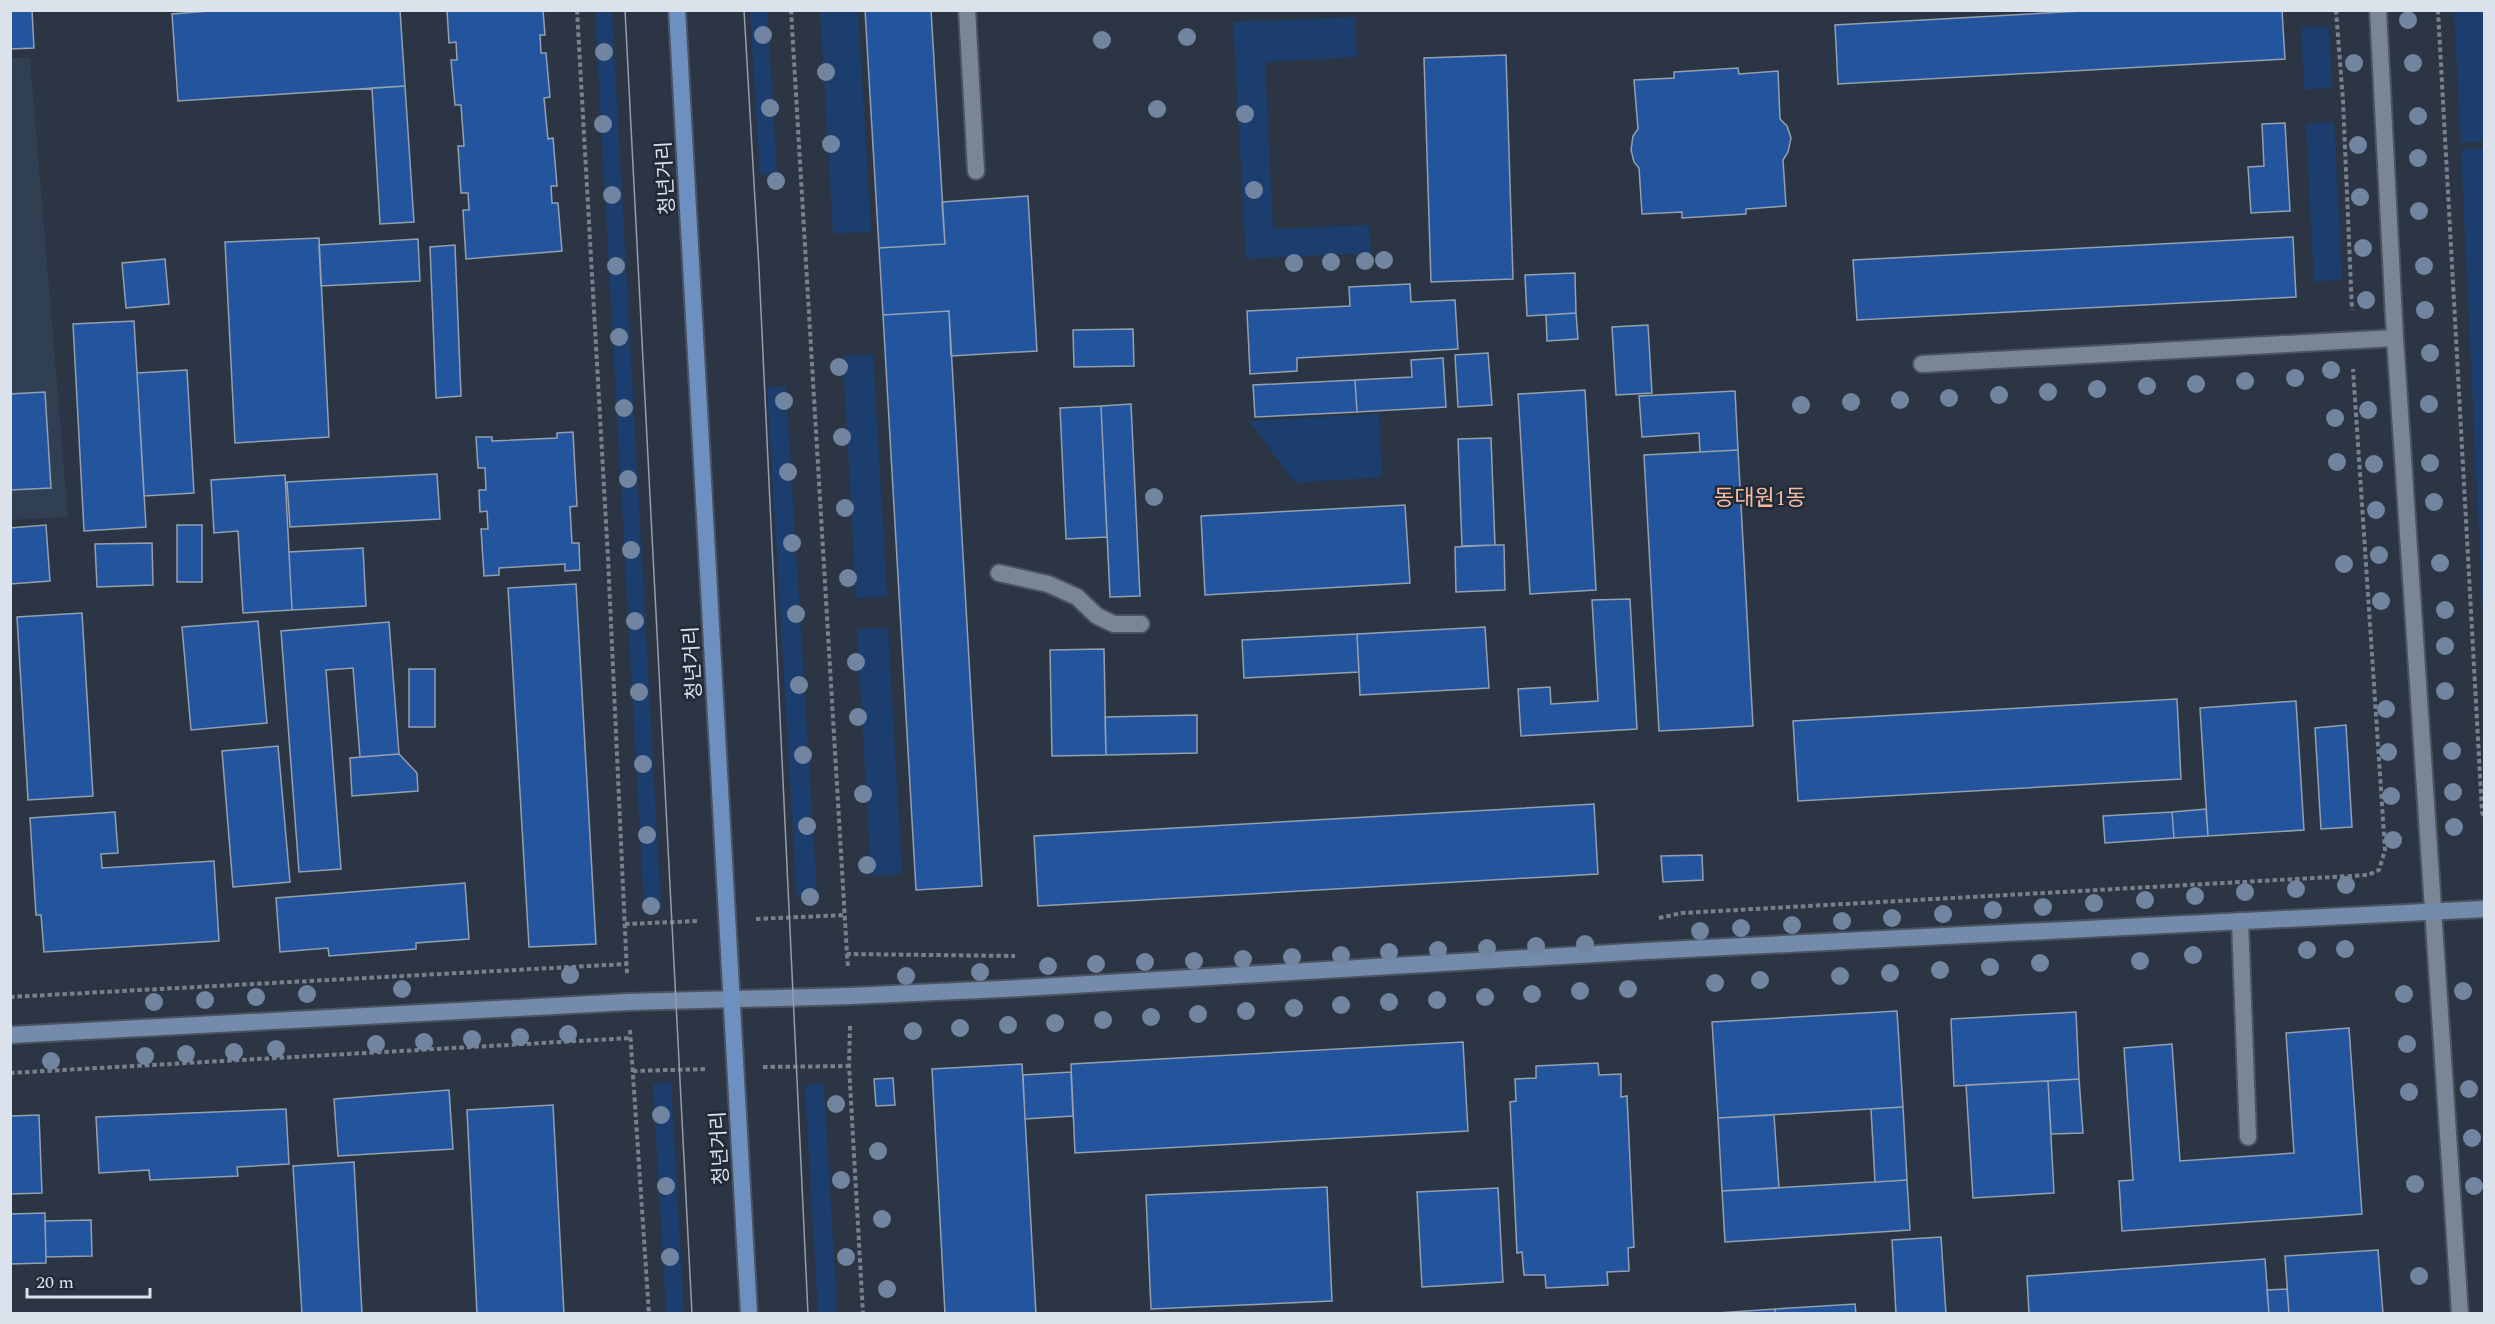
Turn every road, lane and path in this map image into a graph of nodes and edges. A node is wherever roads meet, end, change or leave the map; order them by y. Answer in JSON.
{"nodes":[{"id":1,"x":577,"y":10,"type":"edge"},
{"id":2,"x":677,"y":10,"type":"edge"},
{"id":3,"x":791,"y":10,"type":"edge"},
{"id":4,"x":967,"y":10,"type":"edge"},
{"id":5,"x":2336,"y":10,"type":"edge"},
{"id":6,"x":2378,"y":10,"type":"edge"},
{"id":7,"x":2438,"y":10,"type":"edge"},
{"id":8,"x":976,"y":171,"type":"dead end"},
{"id":9,"x":2395,"y":339,"type":"junction"},
{"id":10,"x":2352,"y":342,"type":"junction"},
{"id":11,"x":1922,"y":364,"type":"dead end"},
{"id":12,"x":999,"y":573,"type":"dead end"},
{"id":13,"x":1141,"y":624,"type":"dead end"},
{"id":14,"x":2484,"y":817,"type":"edge"},
{"id":15,"x":2484,"y":909,"type":"edge"},
{"id":16,"x":2434,"y":912,"type":"junction"},
{"id":17,"x":1655,"y":919,"type":"dead end"},
{"id":18,"x":2240,"y":921,"type":"junction"},
{"id":19,"x":847,"y":954,"type":"junction"},
{"id":20,"x":1019,"y":956,"type":"dead end"},
{"id":21,"x":627,"y":964,"type":"junction"},
{"id":22,"x":850,"y":996,"type":"junction"},
{"id":23,"x":10,"y":997,"type":"edge"},
{"id":24,"x":732,"y":1000,"type":"junction"},
{"id":25,"x":628,"y":1002,"type":"junction"},
{"id":26,"x":10,"y":1035,"type":"edge"},
{"id":27,"x":631,"y":1038,"type":"junction"},
{"id":28,"x":10,"y":1073,"type":"edge"},
{"id":29,"x":2248,"y":1137,"type":"dead end"},
{"id":30,"x":649,"y":1314,"type":"edge"},
{"id":31,"x":748,"y":1314,"type":"edge"},
{"id":32,"x":863,"y":1314,"type":"edge"},
{"id":33,"x":2460,"y":1314,"type":"edge"}],
"edges":[{"from":1,"to":21,"type":"path"},
{"from":2,"to":24,"type":"main road","name":"청년거리"},
{"from":3,"to":19,"type":"path"},
{"from":4,"to":8,"type":"street"},
{"from":5,"to":10,"type":"path"},
{"from":6,"to":9,"type":"street"},
{"from":7,"to":14,"type":"path"},
{"from":9,"to":10,"type":"street"},
{"from":9,"to":16,"type":"street"},
{"from":10,"to":11,"type":"street"},
{"from":10,"to":17,"type":"path"},
{"from":12,"to":13,"type":"street"},
{"from":15,"to":16,"type":"main road"},
{"from":16,"to":18,"type":"main road"},
{"from":16,"to":33,"type":"street"},
{"from":18,"to":22,"type":"main road"},
{"from":18,"to":29,"type":"street"},
{"from":19,"to":20,"type":"path"},
{"from":19,"to":22,"type":"path"},
{"from":21,"to":23,"type":"path"},
{"from":21,"to":25,"type":"path"},
{"from":22,"to":24,"type":"main road"},
{"from":22,"to":32,"type":"path"},
{"from":24,"to":25,"type":"main road"},
{"from":24,"to":31,"type":"main road","name":"청년거리"},
{"from":25,"to":26,"type":"main road"},
{"from":25,"to":27,"type":"path"},
{"from":27,"to":28,"type":"path"},
{"from":27,"to":30,"type":"path"}]}
